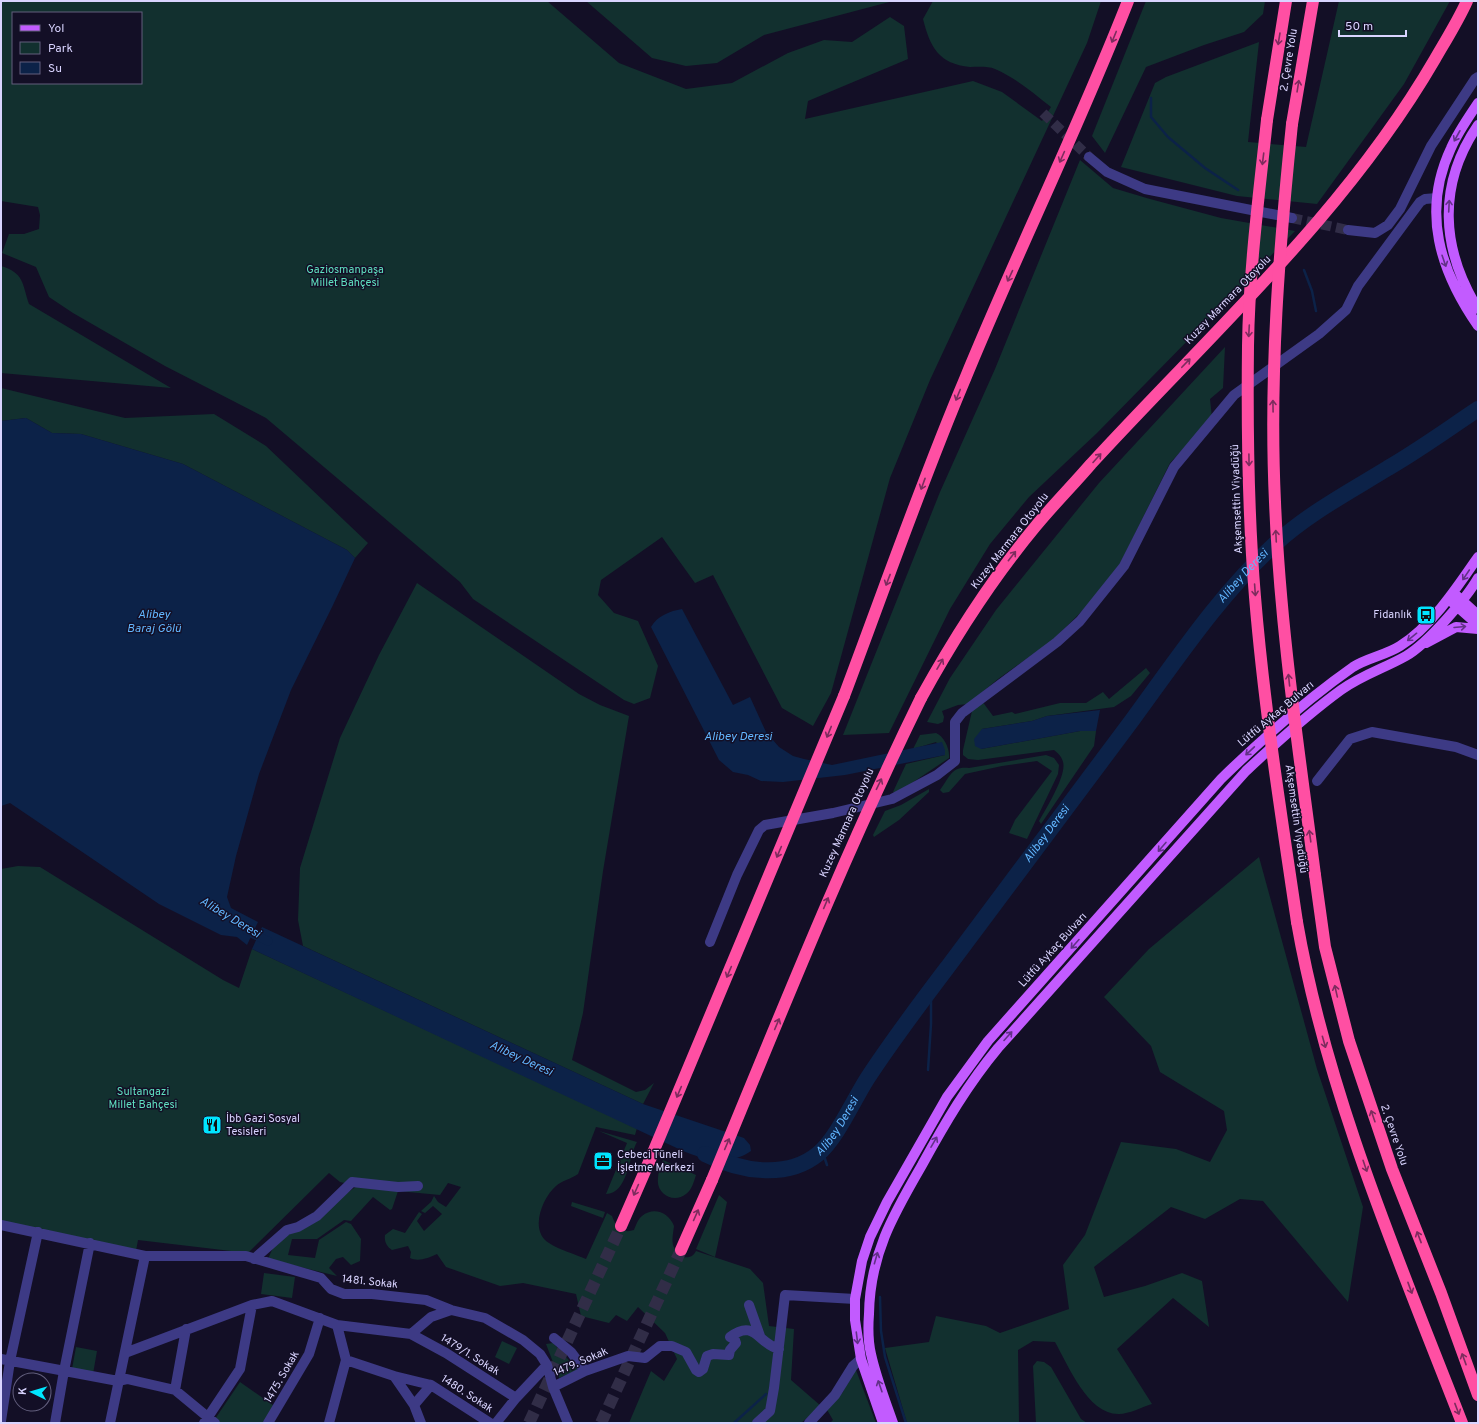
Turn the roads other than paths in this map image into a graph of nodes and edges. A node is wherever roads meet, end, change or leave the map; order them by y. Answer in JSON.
{"nodes":[{"id":1,"x":1128,"y":1,"type":"edge"},
{"id":2,"x":1286,"y":1,"type":"edge"},
{"id":3,"x":1467,"y":1,"type":"edge"},
{"id":4,"x":1313,"y":2,"type":"edge"},
{"id":5,"x":1478,"y":77,"type":"edge"},
{"id":6,"x":1478,"y":103,"type":"edge"},
{"id":7,"x":1267,"y":120,"type":"joint"},
{"id":8,"x":1292,"y":124,"type":"joint"},
{"id":9,"x":1478,"y":125,"type":"edge"},
{"id":10,"x":1089,"y":157,"type":"tunnel mouth"},
{"id":11,"x":1437,"y":198,"type":"junction"},
{"id":12,"x":1292,"y":218,"type":"tunnel mouth"},
{"id":13,"x":1348,"y":230,"type":"tunnel mouth"},
{"id":14,"x":1380,"y":231,"type":"junction"},
{"id":15,"x":1390,"y":242,"type":"junction"},
{"id":16,"x":1478,"y":309,"type":"edge"},
{"id":17,"x":1478,"y":326,"type":"edge"},
{"id":18,"x":1478,"y":557,"type":"edge"},
{"id":19,"x":1478,"y":578,"type":"edge"},
{"id":20,"x":1450,"y":595,"type":"junction"},
{"id":21,"x":1459,"y":603,"type":"junction"},
{"id":22,"x":1478,"y":615,"type":"edge"},
{"id":23,"x":1478,"y":625,"type":"edge"},
{"id":24,"x":1478,"y":629,"type":"edge"},
{"id":25,"x":1419,"y":646,"type":"junction"},
{"id":26,"x":1478,"y":756,"type":"edge"},
{"id":27,"x":1317,"y":781,"type":"dead end"},
{"id":28,"x":1315,"y":875,"type":"joint"},
{"id":29,"x":710,"y":942,"type":"dead end"},
{"id":30,"x":418,"y":1186,"type":"dead end"},
{"id":31,"x":1,"y":1225,"type":"edge"},
{"id":32,"x":621,"y":1226,"type":"tunnel mouth"},
{"id":33,"x":38,"y":1232,"type":"junction"},
{"id":34,"x":90,"y":1243,"type":"junction"},
{"id":35,"x":681,"y":1250,"type":"tunnel mouth"},
{"id":36,"x":145,"y":1256,"type":"junction"},
{"id":37,"x":250,"y":1257,"type":"junction"},
{"id":38,"x":855,"y":1299,"type":"junction"},
{"id":39,"x":869,"y":1300,"type":"junction"},
{"id":40,"x":252,"y":1305,"type":"junction"},
{"id":41,"x":750,"y":1305,"type":"dead end"},
{"id":42,"x":451,"y":1310,"type":"junction"},
{"id":43,"x":320,"y":1318,"type":"junction"},
{"id":44,"x":337,"y":1325,"type":"junction"},
{"id":45,"x":186,"y":1329,"type":"junction"},
{"id":46,"x":410,"y":1334,"type":"junction"},
{"id":47,"x":760,"y":1336,"type":"junction"},
{"id":48,"x":554,"y":1338,"type":"dead end"},
{"id":49,"x":779,"y":1349,"type":"junction"},
{"id":50,"x":125,"y":1353,"type":"junction"},
{"id":51,"x":861,"y":1359,"type":"junction"},
{"id":52,"x":6,"y":1360,"type":"edge"},
{"id":53,"x":346,"y":1360,"type":"junction"},
{"id":54,"x":547,"y":1365,"type":"junction"},
{"id":55,"x":64,"y":1370,"type":"junction"},
{"id":56,"x":585,"y":1371,"type":"junction"},
{"id":57,"x":394,"y":1376,"type":"junction"},
{"id":58,"x":118,"y":1381,"type":"junction"},
{"id":59,"x":430,"y":1385,"type":"junction"},
{"id":60,"x":553,"y":1387,"type":"junction"},
{"id":61,"x":175,"y":1390,"type":"junction"},
{"id":62,"x":1478,"y":1395,"type":"edge"},
{"id":63,"x":516,"y":1398,"type":"junction"},
{"id":64,"x":414,"y":1405,"type":"junction"},
{"id":65,"x":206,"y":1419,"type":"edge"},
{"id":66,"x":1,"y":1421,"type":"edge"},
{"id":67,"x":55,"y":1423,"type":"edge"},
{"id":68,"x":110,"y":1423,"type":"edge"},
{"id":69,"x":215,"y":1423,"type":"edge"},
{"id":70,"x":268,"y":1423,"type":"edge"},
{"id":71,"x":329,"y":1423,"type":"edge"},
{"id":72,"x":421,"y":1423,"type":"edge"},
{"id":73,"x":490,"y":1423,"type":"edge"},
{"id":74,"x":496,"y":1423,"type":"edge"},
{"id":75,"x":568,"y":1423,"type":"edge"},
{"id":76,"x":757,"y":1423,"type":"edge"},
{"id":77,"x":808,"y":1423,"type":"edge"},
{"id":78,"x":883,"y":1423,"type":"edge"},
{"id":79,"x":893,"y":1423,"type":"edge"},
{"id":80,"x":1462,"y":1423,"type":"edge"}],
"edges":[{"from":1,"to":32,"type":"highway","one_way":true,"bridge":true},
{"from":2,"to":7,"type":"highway","name":"2. Çevre Yolu","one_way":true},
{"from":35,"to":3,"type":"highway","name":"Kuzey Marmara Otoyolu","one_way":true,"bridge":true},
{"from":8,"to":4,"type":"highway","name":"2. Çevre Yolu","one_way":true},
{"from":5,"to":14,"type":"street"},
{"from":6,"to":11,"type":"main road","one_way":true},
{"from":7,"to":80,"type":"highway","name":"Akşemsettin Viyadüğü","one_way":true,"bridge":true},
{"from":28,"to":8,"type":"highway","name":"Akşemsettin Viyadüğü","one_way":true,"bridge":true},
{"from":16,"to":9,"type":"main road","one_way":true},
{"from":10,"to":12,"type":"street"},
{"from":11,"to":15,"type":"street"},
{"from":11,"to":17,"type":"main road","one_way":true},
{"from":13,"to":14,"type":"street"},
{"from":14,"to":15,"type":"street"},
{"from":15,"to":29,"type":"street"},
{"from":18,"to":20,"type":"main road","name":"Lütfü Aykaç Bulvarı","one_way":true},
{"from":19,"to":21,"type":"main road","name":"Lütfü Aykaç Bulvarı"},
{"from":20,"to":21,"type":"main road"},
{"from":20,"to":38,"type":"main road","name":"Lütfü Aykaç Bulvarı","one_way":true},
{"from":21,"to":22,"type":"main road"},
{"from":21,"to":23,"type":"main road"},
{"from":21,"to":25,"type":"main road","name":"Lütfü Aykaç Bulvarı"},
{"from":25,"to":24,"type":"main road","one_way":true},
{"from":39,"to":25,"type":"main road","name":"Lütfü Aykaç Bulvarı","one_way":true},
{"from":26,"to":27,"type":"street"},
{"from":62,"to":28,"type":"highway","name":"2. Çevre Yolu","one_way":true},
{"from":30,"to":37,"type":"street"},
{"from":31,"to":33,"type":"street","name":"1481. Sokak"},
{"from":33,"to":34,"type":"street","name":"1481. Sokak"},
{"from":33,"to":52,"type":"street"},
{"from":34,"to":36,"type":"street","name":"1481. Sokak"},
{"from":34,"to":55,"type":"street"},
{"from":36,"to":37,"type":"street","name":"1481. Sokak"},
{"from":36,"to":50,"type":"street"},
{"from":37,"to":42,"type":"street","name":"1481. Sokak"},
{"from":38,"to":39,"type":"main road"},
{"from":38,"to":49,"type":"street"},
{"from":38,"to":51,"type":"main road","name":"Lütfü Aykaç Bulvarı","one_way":true},
{"from":79,"to":39,"type":"main road","name":"Lütfü Aykaç Bulvarı","one_way":true},
{"from":40,"to":43,"type":"street"},
{"from":40,"to":45,"type":"street"},
{"from":40,"to":65,"type":"street"},
{"from":41,"to":47,"type":"street"},
{"from":42,"to":46,"type":"street"},
{"from":42,"to":54,"type":"street","name":"1481. Sokak"},
{"from":43,"to":44,"type":"street"},
{"from":43,"to":70,"type":"street","name":"1475. Sokak"},
{"from":44,"to":46,"type":"street"},
{"from":44,"to":53,"type":"street"},
{"from":45,"to":50,"type":"street"},
{"from":45,"to":61,"type":"street"},
{"from":46,"to":63,"type":"street","name":"1479/1. Sokak"},
{"from":47,"to":49,"type":"street"},
{"from":47,"to":56,"type":"street","name":"1479. Sokak"},
{"from":48,"to":56,"type":"street"},
{"from":49,"to":76,"type":"street"},
{"from":50,"to":58,"type":"street"},
{"from":51,"to":77,"type":"street"},
{"from":51,"to":78,"type":"main road","name":"Lütfü Aykaç Bulvarı"},
{"from":52,"to":55,"type":"street"},
{"from":52,"to":66,"type":"street"},
{"from":53,"to":57,"type":"street","name":"1480. Sokak"},
{"from":53,"to":71,"type":"street"},
{"from":54,"to":60,"type":"street"},
{"from":54,"to":63,"type":"street","name":"1479. Sokak"},
{"from":55,"to":58,"type":"street"},
{"from":55,"to":67,"type":"street"},
{"from":56,"to":60,"type":"street","name":"1479. Sokak"},
{"from":57,"to":59,"type":"street","name":"1480. Sokak"},
{"from":57,"to":64,"type":"street"},
{"from":58,"to":61,"type":"street"},
{"from":58,"to":68,"type":"street"},
{"from":59,"to":64,"type":"street","name":"1480. Sokak"},
{"from":59,"to":73,"type":"street","name":"1480. Sokak"},
{"from":60,"to":75,"type":"street"},
{"from":61,"to":65,"type":"street"},
{"from":63,"to":74,"type":"street","name":"1479. Sokak"},
{"from":64,"to":72,"type":"street"},
{"from":65,"to":69,"type":"street"}]}
